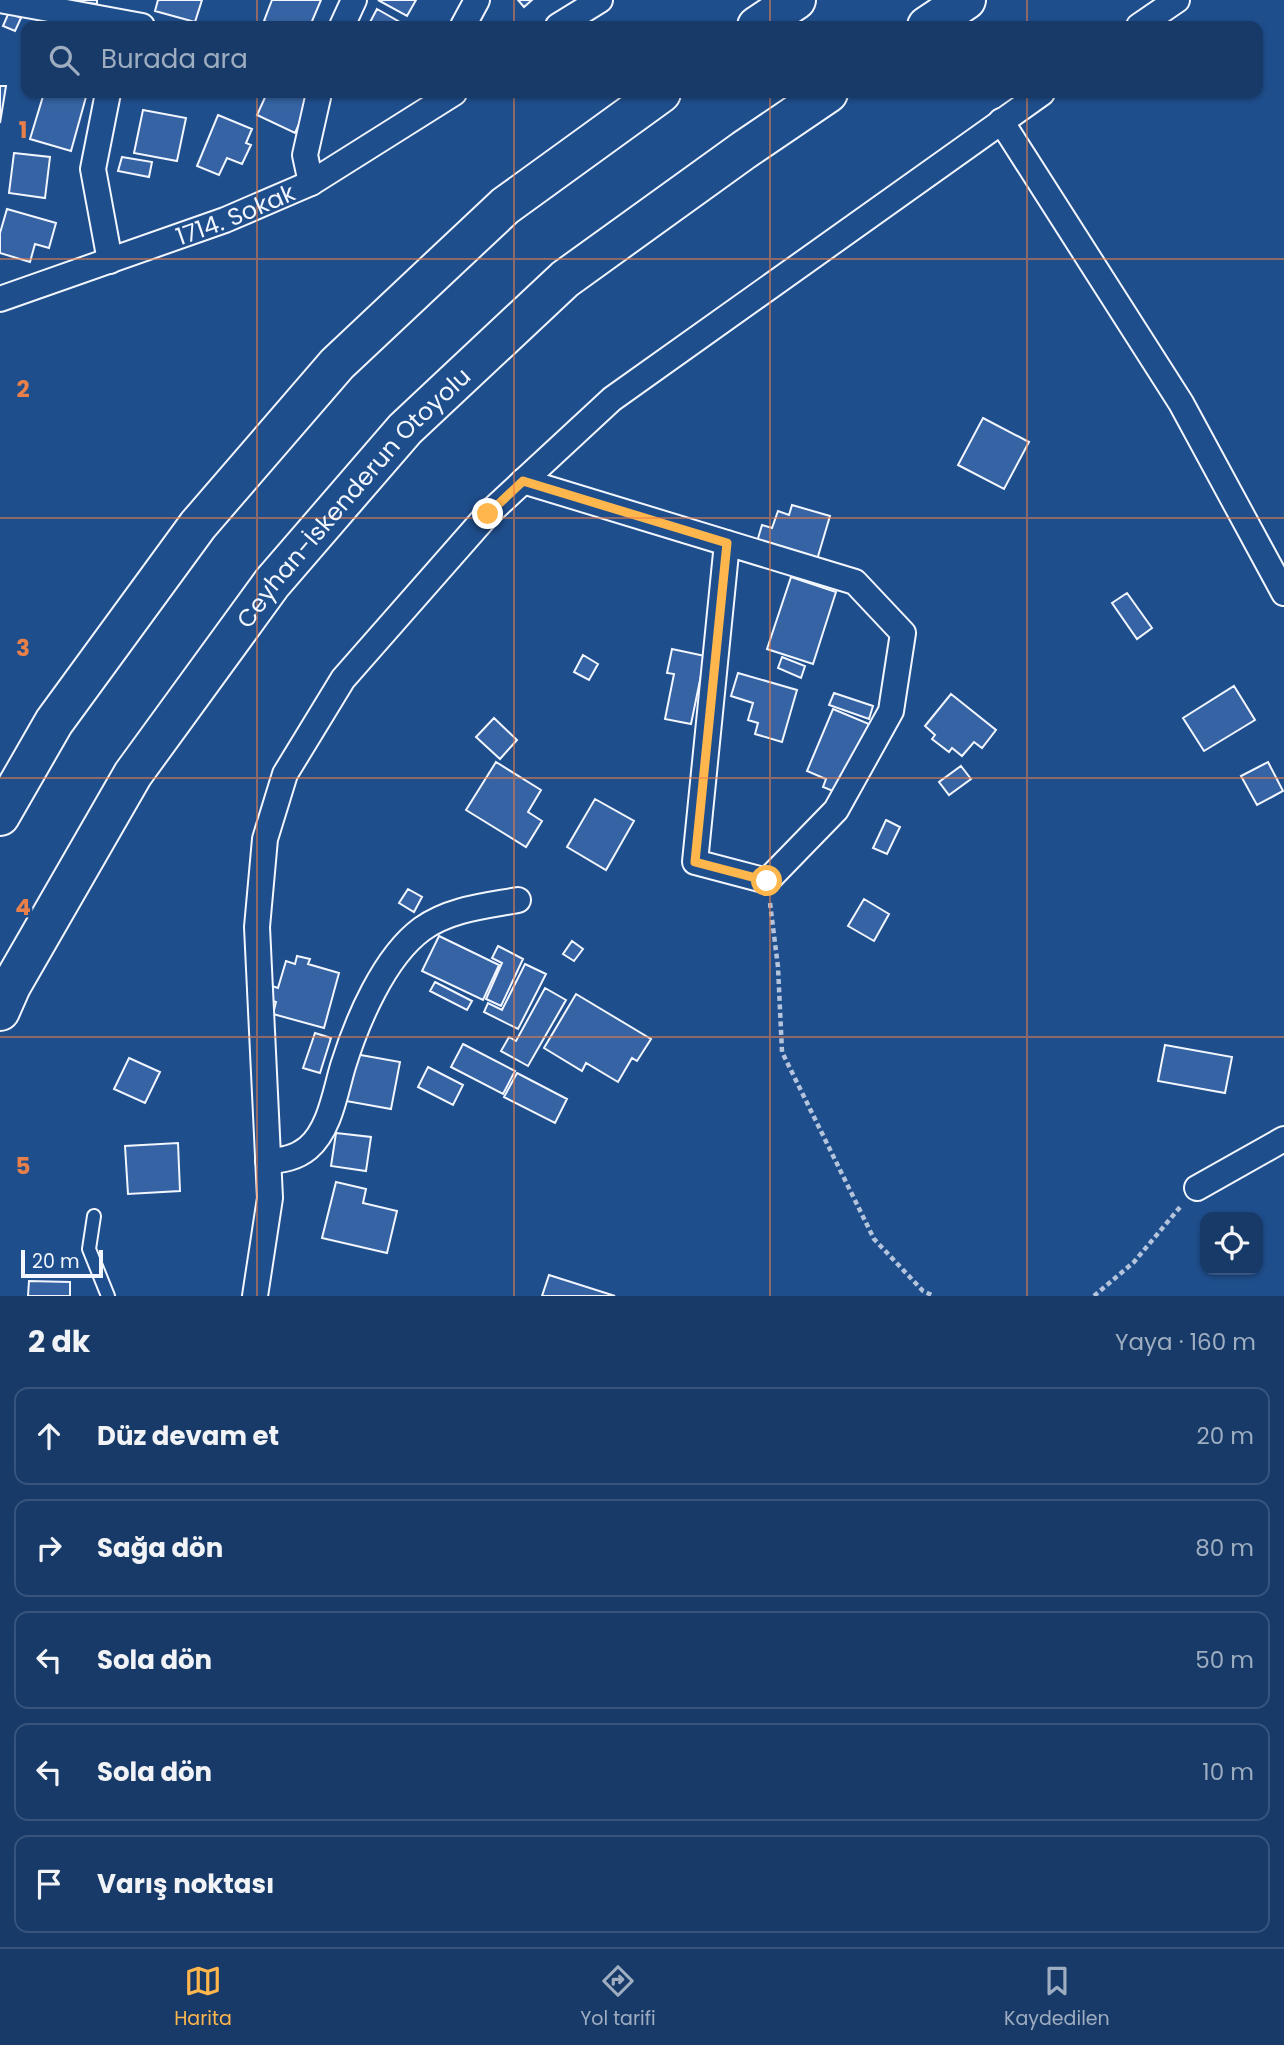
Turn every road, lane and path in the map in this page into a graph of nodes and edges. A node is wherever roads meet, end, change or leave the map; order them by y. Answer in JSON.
{"nodes":[{"id":1,"x":354,"y":0,"type":"edge"},
{"id":2,"x":477,"y":0,"type":"edge"},
{"id":3,"x":600,"y":0,"type":"edge"},
{"id":4,"x":796,"y":0,"type":"edge"},
{"id":5,"x":966,"y":0,"type":"edge"},
{"id":6,"x":1177,"y":0,"type":"edge"},
{"id":7,"x":0,"y":1,"type":"edge"},
{"id":8,"x":128,"y":19,"type":"edge"},
{"id":9,"x":344,"y":21,"type":"edge"},
{"id":10,"x":466,"y":21,"type":"edge"},
{"id":11,"x":566,"y":21,"type":"edge"},
{"id":12,"x":764,"y":21,"type":"edge"},
{"id":13,"x":934,"y":21,"type":"edge"},
{"id":14,"x":1146,"y":21,"type":"edge"},
{"id":15,"x":107,"y":98,"type":"edge"},
{"id":16,"x":318,"y":98,"type":"edge"},
{"id":17,"x":654,"y":98,"type":"edge"},
{"id":18,"x":821,"y":98,"type":"edge"},
{"id":19,"x":1035,"y":98,"type":"edge"},
{"id":20,"x":427,"y":103,"type":"edge"},
{"id":21,"x":1001,"y":121,"type":"junction"},
{"id":22,"x":311,"y":183,"type":"junction"},
{"id":23,"x":110,"y":261,"type":"junction"},
{"id":24,"x":0,"y":299,"type":"edge"},
{"id":25,"x":523,"y":481,"type":"junction"},
{"id":26,"x":727,"y":543,"type":"junction"},
{"id":27,"x":1284,"y":593,"type":"edge"},
{"id":28,"x":0,"y":816,"type":"edge"},
{"id":29,"x":767,"y":881,"type":"junction"},
{"id":30,"x":518,"y":900,"type":"dead end"},
{"id":31,"x":0,"y":1011,"type":"edge"},
{"id":32,"x":1284,"y":1139,"type":"edge"},
{"id":33,"x":268,"y":1161,"type":"junction"},
{"id":34,"x":1197,"y":1188,"type":"joint"},
{"id":35,"x":94,"y":1216,"type":"dead end"},
{"id":36,"x":108,"y":1296,"type":"edge"},
{"id":37,"x":254,"y":1296,"type":"edge"},
{"id":38,"x":934,"y":1296,"type":"edge"},
{"id":39,"x":1094,"y":1296,"type":"edge"}],
"edges":[{"from":1,"to":9,"type":"street"},
{"from":2,"to":10,"type":"street"},
{"from":3,"to":11,"type":"street"},
{"from":4,"to":12,"type":"highway"},
{"from":5,"to":13,"type":"highway"},
{"from":6,"to":14,"type":"street"},
{"from":7,"to":8,"type":"street"},
{"from":15,"to":23,"type":"street"},
{"from":16,"to":22,"type":"street"},
{"from":17,"to":28,"type":"highway"},
{"from":18,"to":31,"type":"highway","name":"Ceyhan-İskenderun Otoyolu"},
{"from":19,"to":21,"type":"street"},
{"from":20,"to":22,"type":"street","name":"1714. Sokak"},
{"from":21,"to":25,"type":"street"},
{"from":21,"to":27,"type":"street"},
{"from":22,"to":23,"type":"street","name":"1714. Sokak"},
{"from":23,"to":24,"type":"street","name":"1714. Sokak"},
{"from":25,"to":26,"type":"street"},
{"from":25,"to":33,"type":"street"},
{"from":26,"to":29,"type":"street"},
{"from":26,"to":29,"type":"street"},
{"from":29,"to":38,"type":"path"},
{"from":30,"to":33,"type":"street"},
{"from":32,"to":34,"type":"street"},
{"from":33,"to":37,"type":"street"},
{"from":34,"to":39,"type":"path"},
{"from":35,"to":36,"type":"lane"}]}
